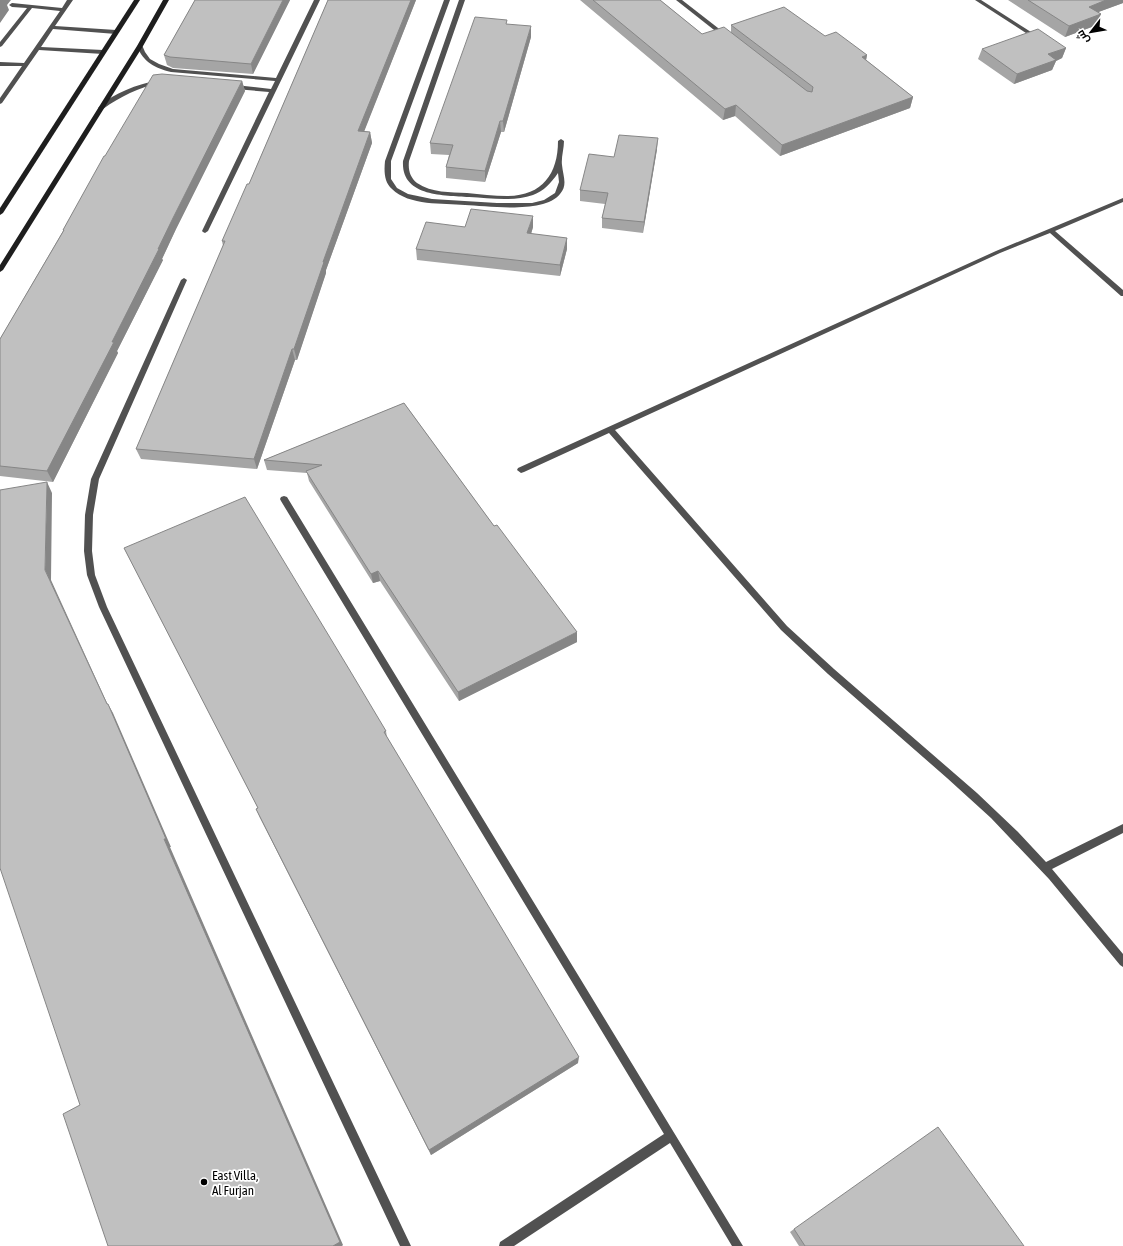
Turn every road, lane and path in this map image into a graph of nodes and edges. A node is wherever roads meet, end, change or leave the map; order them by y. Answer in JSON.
{"nodes":[{"id":1,"x":70,"y":0,"type":"edge"},
{"id":2,"x":137,"y":0,"type":"edge"},
{"id":3,"x":166,"y":0,"type":"edge"},
{"id":4,"x":317,"y":0,"type":"edge"},
{"id":5,"x":447,"y":0,"type":"edge"},
{"id":6,"x":462,"y":0,"type":"edge"},
{"id":7,"x":679,"y":0,"type":"edge"},
{"id":8,"x":978,"y":0,"type":"edge"},
{"id":9,"x":12,"y":5,"type":"dead end"},
{"id":10,"x":30,"y":7,"type":"junction"},
{"id":11,"x":63,"y":10,"type":"junction"},
{"id":12,"x":53,"y":27,"type":"junction"},
{"id":13,"x":116,"y":32,"type":"junction"},
{"id":14,"x":1028,"y":32,"type":"edge"},
{"id":15,"x":730,"y":40,"type":"edge"},
{"id":16,"x":0,"y":44,"type":"edge"},
{"id":17,"x":140,"y":46,"type":"junction"},
{"id":18,"x":38,"y":48,"type":"junction"},
{"id":19,"x":103,"y":52,"type":"junction"},
{"id":20,"x":0,"y":64,"type":"edge"},
{"id":21,"x":26,"y":65,"type":"junction"},
{"id":22,"x":278,"y":80,"type":"junction"},
{"id":23,"x":165,"y":81,"type":"edge"},
{"id":24,"x":227,"y":86,"type":"edge"},
{"id":25,"x":273,"y":91,"type":"junction"},
{"id":26,"x":0,"y":102,"type":"edge"},
{"id":27,"x":101,"y":108,"type":"junction"},
{"id":28,"x":561,"y":141,"type":"dead end"},
{"id":29,"x":559,"y":165,"type":"junction"},
{"id":30,"x":1123,"y":200,"type":"edge"},
{"id":31,"x":0,"y":213,"type":"edge"},
{"id":32,"x":1050,"y":230,"type":"junction"},
{"id":33,"x":205,"y":231,"type":"dead end"},
{"id":34,"x":0,"y":270,"type":"edge"},
{"id":35,"x":184,"y":280,"type":"dead end"},
{"id":36,"x":1123,"y":294,"type":"edge"},
{"id":37,"x":610,"y":429,"type":"junction"},
{"id":38,"x":520,"y":470,"type":"dead end"},
{"id":39,"x":284,"y":499,"type":"dead end"},
{"id":40,"x":1123,"y":828,"type":"edge"},
{"id":41,"x":1046,"y":868,"type":"junction"},
{"id":42,"x":1123,"y":962,"type":"edge"},
{"id":43,"x":671,"y":1136,"type":"junction"},
{"id":44,"x":406,"y":1246,"type":"edge"},
{"id":45,"x":504,"y":1246,"type":"edge"},
{"id":46,"x":738,"y":1246,"type":"edge"}],
"edges":[{"from":1,"to":11,"type":"street"},
{"from":2,"to":13,"type":"street"},
{"from":3,"to":17,"type":"street"},
{"from":4,"to":22,"type":"street"},
{"from":5,"to":29,"type":"street"},
{"from":6,"to":29,"type":"street"},
{"from":7,"to":15,"type":"street"},
{"from":8,"to":14,"type":"street"},
{"from":9,"to":10,"type":"street"},
{"from":10,"to":11,"type":"street"},
{"from":10,"to":16,"type":"street"},
{"from":11,"to":12,"type":"street"},
{"from":12,"to":13,"type":"street"},
{"from":12,"to":18,"type":"street"},
{"from":13,"to":19,"type":"street"},
{"from":17,"to":22,"type":"street"},
{"from":17,"to":27,"type":"street"},
{"from":18,"to":19,"type":"street"},
{"from":18,"to":21,"type":"street"},
{"from":19,"to":31,"type":"street"},
{"from":20,"to":21,"type":"street"},
{"from":21,"to":26,"type":"street"},
{"from":22,"to":25,"type":"street"},
{"from":23,"to":27,"type":"street"},
{"from":24,"to":25,"type":"street"},
{"from":25,"to":33,"type":"street"},
{"from":27,"to":34,"type":"street"},
{"from":28,"to":29,"type":"street"},
{"from":30,"to":32,"type":"street"},
{"from":32,"to":36,"type":"street"},
{"from":32,"to":37,"type":"street"},
{"from":35,"to":44,"type":"street"},
{"from":37,"to":38,"type":"street"},
{"from":37,"to":41,"type":"street"},
{"from":39,"to":43,"type":"street"},
{"from":40,"to":41,"type":"street"},
{"from":41,"to":42,"type":"street"},
{"from":43,"to":45,"type":"street"},
{"from":43,"to":46,"type":"street"}]}
